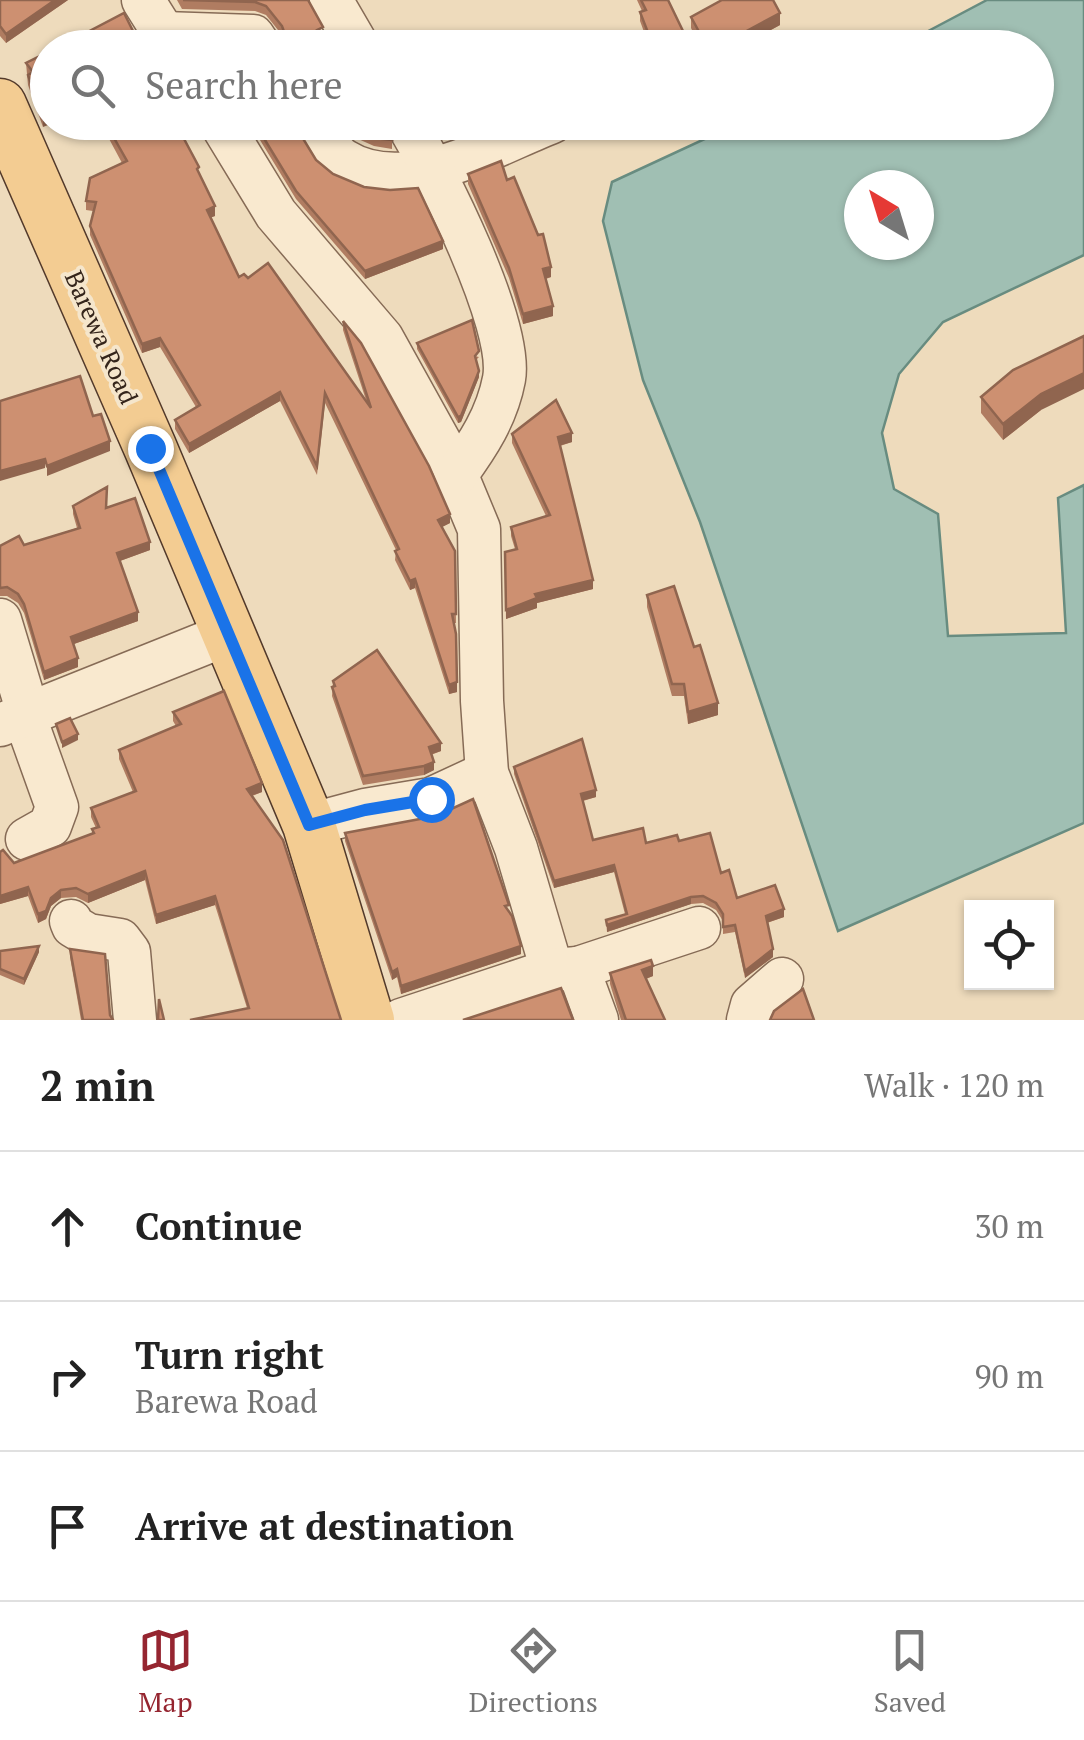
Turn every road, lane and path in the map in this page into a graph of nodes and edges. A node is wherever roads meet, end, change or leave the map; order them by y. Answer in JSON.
{"nodes":[{"id":1,"x":330,"y":0,"type":"edge"},
{"id":2,"x":160,"y":27,"type":"edge"},
{"id":3,"x":191,"y":30,"type":"edge"},
{"id":4,"x":349,"y":30,"type":"edge"},
{"id":5,"x":0,"y":105,"type":"edge"},
{"id":6,"x":231,"y":140,"type":"edge"},
{"id":7,"x":327,"y":140,"type":"edge"},
{"id":8,"x":416,"y":140,"type":"edge"},
{"id":9,"x":508,"y":140,"type":"edge"},
{"id":10,"x":434,"y":170,"type":"junction"},
{"id":11,"x":456,"y":475,"type":"junction"},
{"id":12,"x":0,"y":620,"type":"edge"},
{"id":13,"x":228,"y":634,"type":"junction"},
{"id":14,"x":14,"y":719,"type":"edge"},
{"id":15,"x":487,"y":774,"type":"junction"},
{"id":16,"x":309,"y":825,"type":"junction"},
{"id":17,"x":27,"y":840,"type":"dead end"},
{"id":18,"x":71,"y":921,"type":"dead end"},
{"id":19,"x":698,"y":928,"type":"dead end"},
{"id":20,"x":565,"y":969,"type":"junction"},
{"id":21,"x":782,"y":979,"type":"dead end"},
{"id":22,"x":135,"y":1020,"type":"edge"},
{"id":23,"x":368,"y":1020,"type":"edge"},
{"id":24,"x":401,"y":1020,"type":"edge"},
{"id":25,"x":597,"y":1020,"type":"edge"},
{"id":26,"x":748,"y":1020,"type":"edge"}],
"edges":[{"from":1,"to":4,"type":"street"},
{"from":2,"to":3,"type":"street"},
{"from":5,"to":13,"type":"main road","name":"Barewa Road"},
{"from":6,"to":11,"type":"street"},
{"from":7,"to":10,"type":"street"},
{"from":8,"to":10,"type":"street"},
{"from":9,"to":10,"type":"street"},
{"from":10,"to":11,"type":"street"},
{"from":11,"to":15,"type":"street"},
{"from":12,"to":14,"type":"street"},
{"from":13,"to":14,"type":"street"},
{"from":13,"to":16,"type":"main road","name":"Barewa Road"},
{"from":14,"to":17,"type":"street"},
{"from":15,"to":16,"type":"street"},
{"from":15,"to":20,"type":"street"},
{"from":16,"to":23,"type":"main road","name":"Barewa Road"},
{"from":18,"to":22,"type":"street"},
{"from":19,"to":20,"type":"street"},
{"from":20,"to":24,"type":"street"},
{"from":20,"to":25,"type":"street"},
{"from":21,"to":26,"type":"street"}]}
